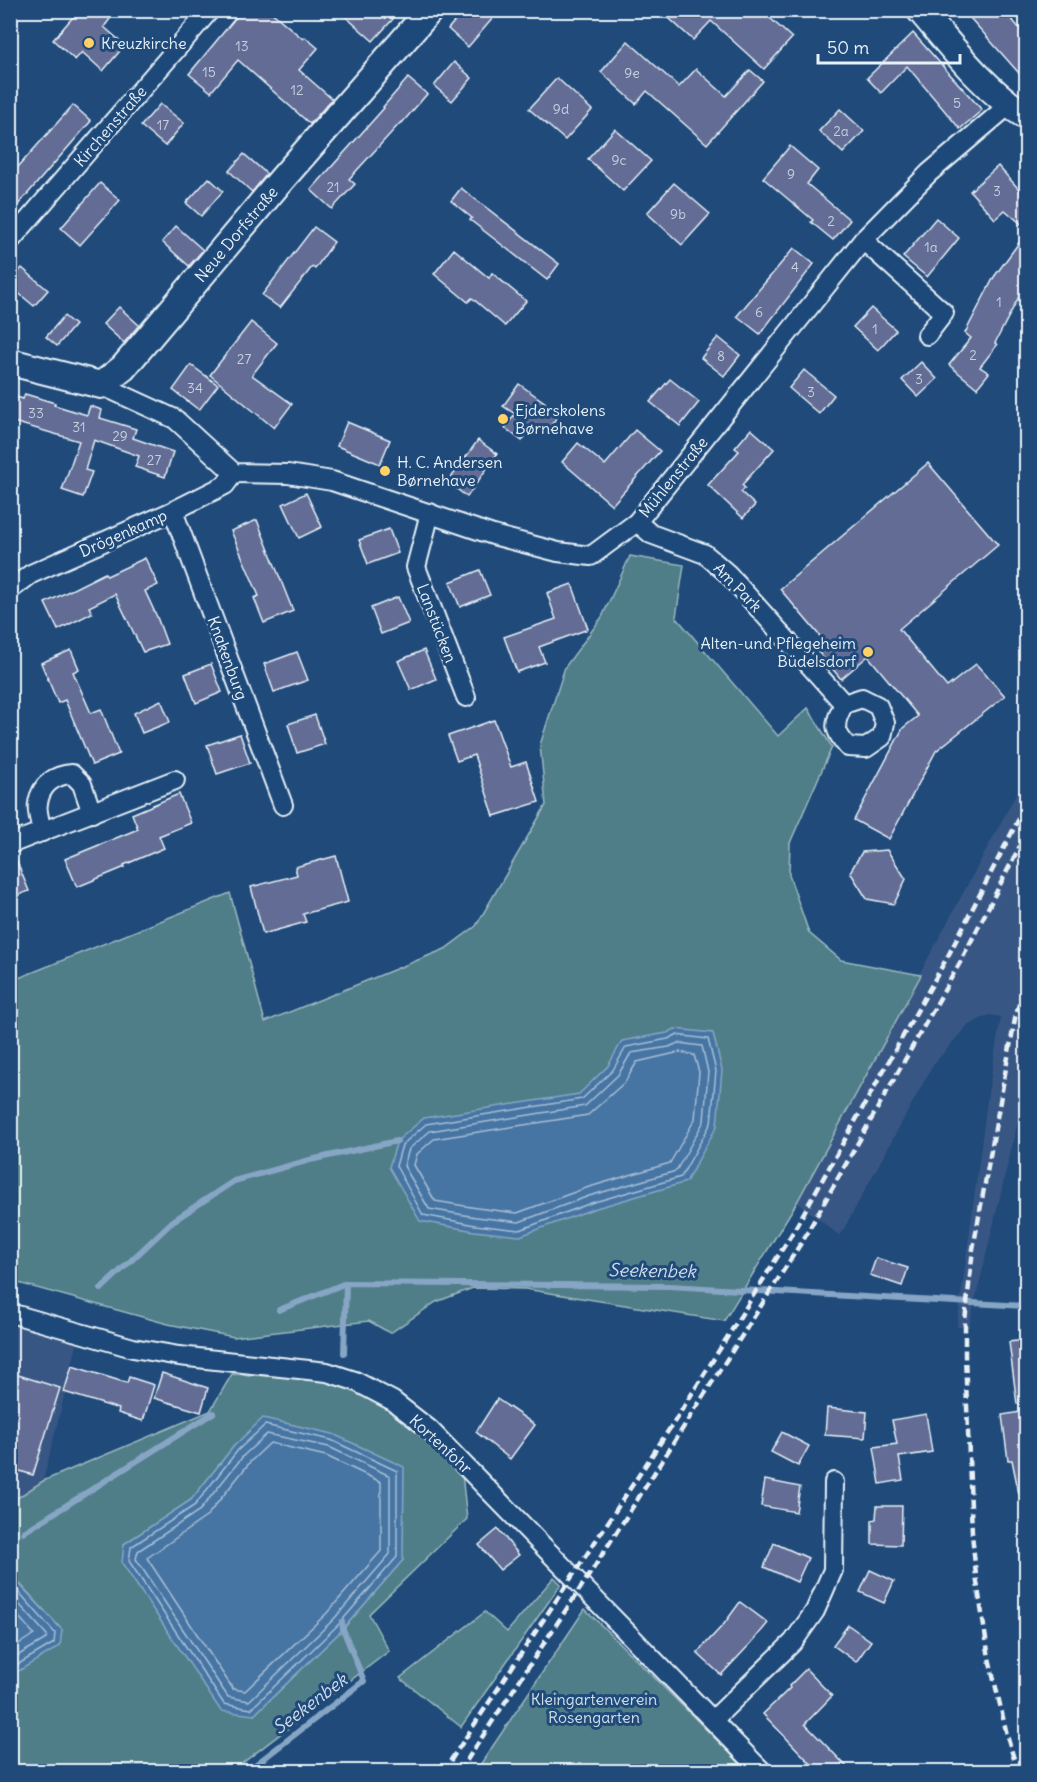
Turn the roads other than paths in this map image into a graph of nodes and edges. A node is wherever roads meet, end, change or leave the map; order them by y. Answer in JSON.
{"nodes":[{"id":1,"x":210,"y":10,"type":"edge"},
{"id":2,"x":430,"y":10,"type":"edge"},
{"id":3,"x":920,"y":10,"type":"edge"},
{"id":4,"x":1018,"y":110,"type":"edge"},
{"id":5,"x":863,"y":240,"type":"junction"},
{"id":6,"x":10,"y":241,"type":"edge"},
{"id":7,"x":927,"y":335,"type":"dead end"},
{"id":8,"x":10,"y":362,"type":"edge"},
{"id":9,"x":101,"y":385,"type":"junction"},
{"id":10,"x":234,"y":474,"type":"junction"},
{"id":11,"x":173,"y":511,"type":"junction"},
{"id":12,"x":430,"y":513,"type":"junction"},
{"id":13,"x":637,"y":522,"type":"junction"},
{"id":14,"x":10,"y":590,"type":"edge"},
{"id":15,"x":466,"y":697,"type":"dead end"},
{"id":16,"x":844,"y":704,"type":"dead end"},
{"id":17,"x":174,"y":780,"type":"dead end"},
{"id":18,"x":283,"y":805,"type":"dead end"},
{"id":19,"x":92,"y":813,"type":"junction"},
{"id":20,"x":42,"y":832,"type":"junction"},
{"id":21,"x":10,"y":844,"type":"edge"},
{"id":22,"x":10,"y":1313,"type":"edge"},
{"id":23,"x":834,"y":1482,"type":"dead end"},
{"id":24,"x":713,"y":1720,"type":"junction"},
{"id":25,"x":763,"y":1772,"type":"edge"}],
"edges":[{"from":1,"to":6,"type":"street","name":"Kirchenstraße"},
{"from":2,"to":9,"type":"street","name":"Neue Dorfstraße"},
{"from":3,"to":4,"type":"street"},
{"from":4,"to":5,"type":"street","name":"Mühlenstraße"},
{"from":5,"to":7,"type":"street"},
{"from":5,"to":13,"type":"street","name":"Mühlenstraße"},
{"from":8,"to":9,"type":"street"},
{"from":9,"to":10,"type":"street"},
{"from":10,"to":11,"type":"street","name":"Drögenkamp"},
{"from":10,"to":12,"type":"street","name":"Mühlenstraße"},
{"from":11,"to":14,"type":"street","name":"Drögenkamp"},
{"from":11,"to":18,"type":"street","name":"Knakenburg"},
{"from":12,"to":13,"type":"street","name":"Mühlenstraße"},
{"from":12,"to":15,"type":"street","name":"Lanstücken"},
{"from":13,"to":16,"type":"street","name":"Am Park"},
{"from":17,"to":19,"type":"street"},
{"from":19,"to":20,"type":"street"},
{"from":19,"to":20,"type":"street"},
{"from":20,"to":21,"type":"street"},
{"from":22,"to":24,"type":"street","name":"Kortenfohr"},
{"from":23,"to":24,"type":"street"},
{"from":24,"to":25,"type":"street","name":"Kortenfohr"}]}
